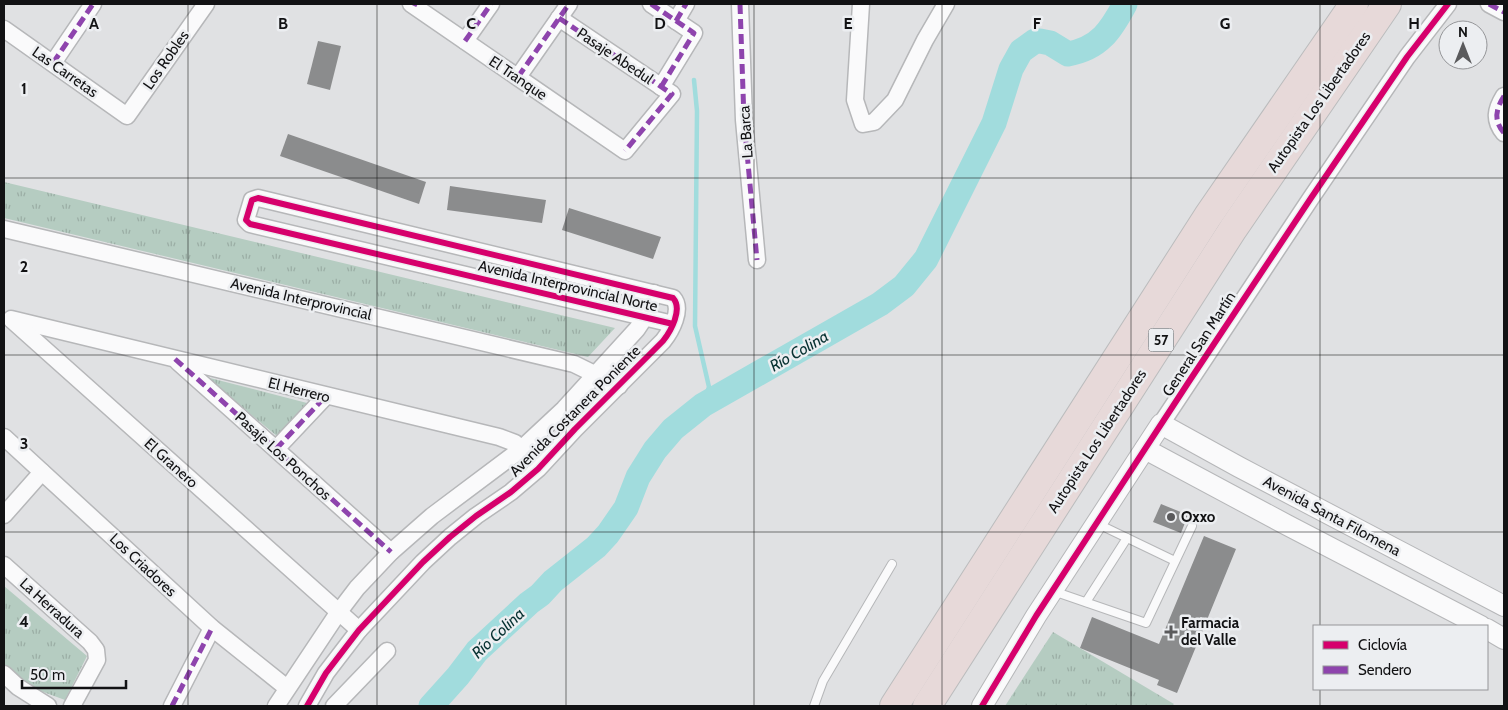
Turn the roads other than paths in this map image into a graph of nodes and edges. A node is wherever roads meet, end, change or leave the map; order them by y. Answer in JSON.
{"nodes":[{"id":1,"x":93,"y":4,"type":"edge"},
{"id":2,"x":206,"y":4,"type":"edge"},
{"id":3,"x":413,"y":4,"type":"edge"},
{"id":4,"x":491,"y":4,"type":"edge"},
{"id":5,"x":569,"y":4,"type":"edge"},
{"id":6,"x":652,"y":4,"type":"edge"},
{"id":7,"x":686,"y":4,"type":"edge"},
{"id":8,"x":740,"y":4,"type":"edge"},
{"id":9,"x":860,"y":4,"type":"edge"},
{"id":10,"x":946,"y":4,"type":"edge"},
{"id":11,"x":1354,"y":4,"type":"edge"},
{"id":12,"x":1387,"y":4,"type":"edge"},
{"id":13,"x":1448,"y":4,"type":"edge"},
{"id":14,"x":1489,"y":4,"type":"edge"},
{"id":15,"x":1504,"y":12,"type":"edge"},
{"id":16,"x":559,"y":18,"type":"junction"},
{"id":17,"x":676,"y":21,"type":"junction"},
{"id":18,"x":4,"y":28,"type":"edge"},
{"id":19,"x":465,"y":41,"type":"junction"},
{"id":20,"x":53,"y":63,"type":"junction"},
{"id":21,"x":518,"y":77,"type":"junction"},
{"id":22,"x":666,"y":90,"type":"junction"},
{"id":23,"x":1504,"y":96,"type":"edge"},
{"id":24,"x":127,"y":116,"type":"joint"},
{"id":25,"x":1504,"y":132,"type":"edge"},
{"id":26,"x":4,"y":231,"type":"edge"},
{"id":27,"x":757,"y":260,"type":"dead end"},
{"id":28,"x":654,"y":293,"type":"junction"},
{"id":29,"x":8,"y":316,"type":"edge"},
{"id":30,"x":645,"y":317,"type":"junction"},
{"id":31,"x":673,"y":324,"type":"junction"},
{"id":32,"x":74,"y":335,"type":"junction"},
{"id":33,"x":175,"y":360,"type":"junction"},
{"id":34,"x":58,"y":361,"type":"junction"},
{"id":35,"x":596,"y":374,"type":"junction"},
{"id":36,"x":619,"y":386,"type":"junction"},
{"id":37,"x":326,"y":396,"type":"junction"},
{"id":38,"x":1162,"y":424,"type":"junction"},
{"id":39,"x":4,"y":437,"type":"edge"},
{"id":40,"x":276,"y":449,"type":"junction"},
{"id":41,"x":1145,"y":449,"type":"junction"},
{"id":42,"x":520,"y":450,"type":"junction"},
{"id":43,"x":42,"y":472,"type":"junction"},
{"id":44,"x":4,"y":515,"type":"edge"},
{"id":45,"x":1097,"y":524,"type":"junction"},
{"id":46,"x":1192,"y":526,"type":"dead end"},
{"id":47,"x":1127,"y":538,"type":"junction"},
{"id":48,"x":391,"y":552,"type":"junction"},
{"id":49,"x":1175,"y":561,"type":"junction"},
{"id":50,"x":892,"y":564,"type":"dead end"},
{"id":51,"x":4,"y":565,"type":"edge"},
{"id":52,"x":1053,"y":591,"type":"junction"},
{"id":53,"x":1086,"y":602,"type":"junction"},
{"id":54,"x":1504,"y":606,"type":"edge"},
{"id":55,"x":338,"y":613,"type":"junction"},
{"id":56,"x":1479,"y":625,"type":"edge"},
{"id":57,"x":212,"y":628,"type":"junction"},
{"id":58,"x":359,"y":630,"type":"junction"},
{"id":59,"x":1488,"y":630,"type":"edge"},
{"id":60,"x":1504,"y":638,"type":"edge"},
{"id":61,"x":387,"y":651,"type":"dead end"},
{"id":62,"x":4,"y":674,"type":"edge"},
{"id":63,"x":288,"y":688,"type":"junction"},
{"id":64,"x":48,"y":706,"type":"edge"},
{"id":65,"x":72,"y":706,"type":"edge"},
{"id":66,"x":172,"y":706,"type":"edge"},
{"id":67,"x":276,"y":706,"type":"edge"},
{"id":68,"x":307,"y":706,"type":"edge"},
{"id":69,"x":334,"y":706,"type":"edge"},
{"id":70,"x":814,"y":706,"type":"edge"},
{"id":71,"x":894,"y":706,"type":"edge"},
{"id":72,"x":927,"y":706,"type":"edge"},
{"id":73,"x":982,"y":706,"type":"edge"}],
"edges":[{"from":1,"to":20,"type":"street"},
{"from":2,"to":24,"type":"street","name":"Los Robles"},
{"from":3,"to":19,"type":"street","name":"El Tranque"},
{"from":4,"to":19,"type":"street"},
{"from":5,"to":16,"type":"street"},
{"from":6,"to":17,"type":"street"},
{"from":7,"to":17,"type":"street"},
{"from":8,"to":27,"type":"street","name":"La Barca"},
{"from":9,"to":10,"type":"street"},
{"from":11,"to":71,"type":"highway","name":"Autopista Los Libertadores","number":"57"},
{"from":12,"to":72,"type":"highway","name":"Autopista Los Libertadores","number":"57"},
{"from":13,"to":38,"type":"street","name":"General San Martín"},
{"from":14,"to":15,"type":"street"},
{"from":16,"to":21,"type":"street"},
{"from":16,"to":22,"type":"street","name":"Pasaje Abedul"},
{"from":17,"to":22,"type":"street"},
{"from":18,"to":20,"type":"street","name":"Las Carretas"},
{"from":19,"to":21,"type":"street","name":"El Tranque"},
{"from":20,"to":24,"type":"street","name":"Las Carretas"},
{"from":21,"to":22,"type":"street","name":"El Tranque"},
{"from":23,"to":25,"type":"street"},
{"from":26,"to":35,"type":"street","name":"Avenida Interprovincial"},
{"from":28,"to":30,"type":"street","name":"Avenida Costanera Poniente"},
{"from":28,"to":30,"type":"street","name":"Avenida Interprovincial Norte"},
{"from":28,"to":31,"type":"street","name":"Avenida Interprovincial Norte"},
{"from":29,"to":32,"type":"street","name":"El Herrero"},
{"from":29,"to":34,"type":"street","name":"El Granero"},
{"from":30,"to":31,"type":"street","name":"Avenida Interprovincial Norte"},
{"from":30,"to":35,"type":"street","name":"Avenida Costanera Poniente"},
{"from":31,"to":36,"type":"street","name":"Avenida Costanera Poniente"},
{"from":32,"to":33,"type":"street","name":"El Herrero"},
{"from":32,"to":34,"type":"street"},
{"from":33,"to":37,"type":"street","name":"El Herrero"},
{"from":33,"to":40,"type":"street","name":"Pasaje Los Ponchos"},
{"from":34,"to":55,"type":"street","name":"El Granero"},
{"from":35,"to":36,"type":"street","name":"Avenida Interprovincial"},
{"from":35,"to":42,"type":"street","name":"Avenida Costanera Poniente"},
{"from":36,"to":58,"type":"street","name":"Avenida Costanera Poniente"},
{"from":37,"to":40,"type":"street"},
{"from":37,"to":42,"type":"street","name":"El Herrero"},
{"from":38,"to":41,"type":"street","name":"General San Martín"},
{"from":38,"to":54,"type":"street","name":"Avenida Santa Filomena"},
{"from":39,"to":43,"type":"street","name":"Los Criadores"},
{"from":40,"to":48,"type":"street","name":"Pasaje Los Ponchos"},
{"from":41,"to":45,"type":"street","name":"General San Martín"},
{"from":41,"to":56,"type":"street","name":"Avenida Santa Filomena"},
{"from":42,"to":48,"type":"street","name":"Avenida Costanera Poniente"},
{"from":43,"to":44,"type":"street"},
{"from":43,"to":57,"type":"street","name":"Los Criadores"},
{"from":45,"to":47,"type":"lane"},
{"from":45,"to":52,"type":"street","name":"General San Martín"},
{"from":46,"to":49,"type":"lane"},
{"from":47,"to":49,"type":"lane"},
{"from":47,"to":53,"type":"lane"},
{"from":48,"to":55,"type":"street","name":"Avenida Costanera Poniente"},
{"from":49,"to":53,"type":"lane"},
{"from":50,"to":70,"type":"lane"},
{"from":51,"to":65,"type":"street","name":"La Herradura"},
{"from":52,"to":53,"type":"lane"},
{"from":52,"to":73,"type":"street","name":"General San Martín"},
{"from":55,"to":58,"type":"street","name":"El Granero"},
{"from":55,"to":63,"type":"street","name":"Avenida Costanera Poniente"},
{"from":57,"to":63,"type":"street","name":"Los Criadores"},
{"from":57,"to":66,"type":"street"},
{"from":58,"to":68,"type":"street","name":"Avenida Costanera Poniente"},
{"from":59,"to":60,"type":"street"},
{"from":61,"to":69,"type":"street"},
{"from":62,"to":64,"type":"street"},
{"from":63,"to":67,"type":"street","name":"Avenida Costanera Poniente"}]}
